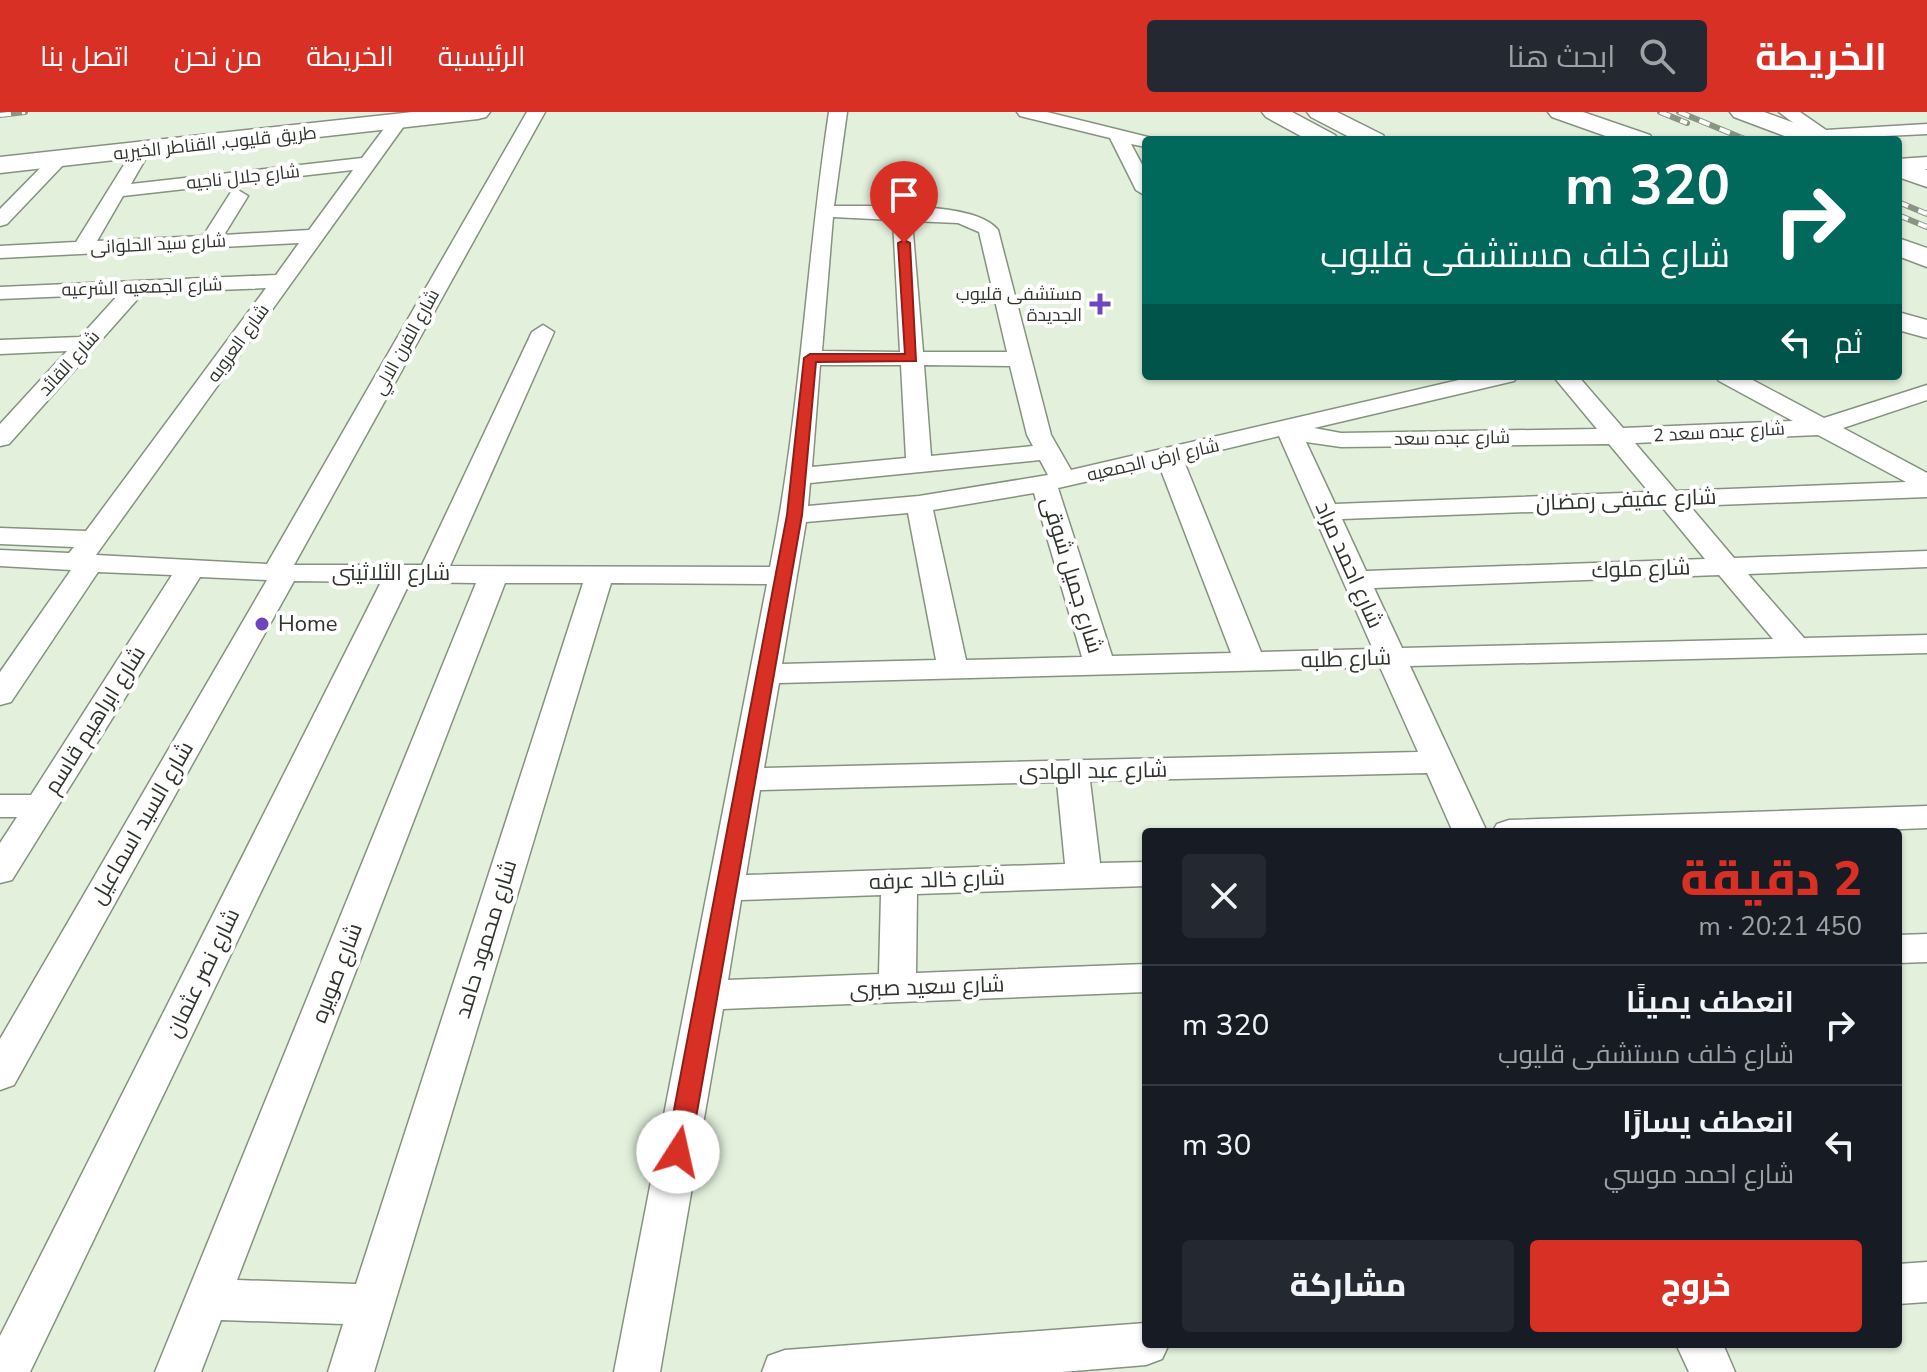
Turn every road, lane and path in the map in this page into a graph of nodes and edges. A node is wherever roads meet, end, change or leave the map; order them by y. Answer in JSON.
{"nodes":[{"id":1,"x":425,"y":112,"type":"edge"},
{"id":2,"x":478,"y":112,"type":"edge"},
{"id":3,"x":536,"y":112,"type":"edge"},
{"id":4,"x":838,"y":112,"type":"edge"},
{"id":5,"x":1026,"y":112,"type":"edge"},
{"id":6,"x":1058,"y":112,"type":"edge"},
{"id":7,"x":1274,"y":112,"type":"edge"},
{"id":8,"x":1319,"y":112,"type":"edge"},
{"id":9,"x":1560,"y":112,"type":"edge"},
{"id":10,"x":1742,"y":112,"type":"edge"},
{"id":11,"x":1788,"y":112,"type":"edge"},
{"id":12,"x":398,"y":122,"type":"junction"},
{"id":13,"x":1927,"y":129,"type":"edge"},
{"id":14,"x":1117,"y":134,"type":"junction"},
{"id":15,"x":1152,"y":136,"type":"edge"},
{"id":16,"x":1319,"y":136,"type":"edge"},
{"id":17,"x":1366,"y":136,"type":"edge"},
{"id":18,"x":1629,"y":136,"type":"edge"},
{"id":19,"x":1812,"y":136,"type":"edge"},
{"id":20,"x":1814,"y":136,"type":"edge"},
{"id":21,"x":1829,"y":136,"type":"edge"},
{"id":22,"x":1142,"y":141,"type":"edge"},
{"id":23,"x":141,"y":151,"type":"junction"},
{"id":24,"x":59,"y":159,"type":"junction"},
{"id":25,"x":0,"y":162,"type":"edge"},
{"id":26,"x":368,"y":163,"type":"junction"},
{"id":27,"x":1927,"y":163,"type":"edge"},
{"id":28,"x":1902,"y":166,"type":"edge"},
{"id":29,"x":1902,"y":168,"type":"edge"},
{"id":30,"x":1927,"y":179,"type":"edge"},
{"id":31,"x":1142,"y":182,"type":"edge"},
{"id":32,"x":351,"y":187,"type":"junction"},
{"id":33,"x":323,"y":189,"type":"dead end"},
{"id":34,"x":266,"y":194,"type":"dead end"},
{"id":35,"x":238,"y":196,"type":"junction"},
{"id":36,"x":112,"y":199,"type":"junction"},
{"id":37,"x":824,"y":211,"type":"junction"},
{"id":38,"x":902,"y":214,"type":"junction"},
{"id":39,"x":0,"y":220,"type":"edge"},
{"id":40,"x":315,"y":236,"type":"junction"},
{"id":41,"x":210,"y":241,"type":"junction"},
{"id":42,"x":83,"y":247,"type":"junction"},
{"id":43,"x":1902,"y":248,"type":"edge"},
{"id":44,"x":0,"y":252,"type":"edge"},
{"id":45,"x":1927,"y":258,"type":"edge"},
{"id":46,"x":283,"y":281,"type":"junction"},
{"id":47,"x":137,"y":287,"type":"junction"},
{"id":48,"x":0,"y":293,"type":"edge"},
{"id":49,"x":1902,"y":322,"type":"edge"},
{"id":50,"x":1927,"y":329,"type":"edge"},
{"id":51,"x":543,"y":332,"type":"dead end"},
{"id":52,"x":1902,"y":336,"type":"edge"},
{"id":53,"x":87,"y":343,"type":"junction"},
{"id":54,"x":1927,"y":343,"type":"edge"},
{"id":55,"x":0,"y":347,"type":"edge"},
{"id":56,"x":810,"y":358,"type":"junction"},
{"id":57,"x":912,"y":358,"type":"junction"},
{"id":58,"x":1020,"y":359,"type":"junction"},
{"id":59,"x":1490,"y":380,"type":"edge"},
{"id":60,"x":1568,"y":380,"type":"edge"},
{"id":61,"x":1734,"y":380,"type":"edge"},
{"id":62,"x":1924,"y":396,"type":"edge"},
{"id":63,"x":1822,"y":427,"type":"junction"},
{"id":64,"x":1288,"y":429,"type":"junction"},
{"id":65,"x":4,"y":430,"type":"edge"},
{"id":66,"x":1617,"y":436,"type":"junction"},
{"id":67,"x":1048,"y":452,"type":"junction"},
{"id":68,"x":1169,"y":457,"type":"junction"},
{"id":69,"x":919,"y":465,"type":"junction"},
{"id":70,"x":799,"y":476,"type":"junction"},
{"id":71,"x":1054,"y":482,"type":"junction"},
{"id":72,"x":1927,"y":486,"type":"edge"},
{"id":73,"x":1670,"y":499,"type":"junction"},
{"id":74,"x":919,"y":504,"type":"junction"},
{"id":75,"x":1325,"y":512,"type":"junction"},
{"id":76,"x":794,"y":515,"type":"junction"},
{"id":77,"x":0,"y":536,"type":"edge"},
{"id":78,"x":87,"y":555,"type":"junction"},
{"id":79,"x":0,"y":558,"type":"edge"},
{"id":80,"x":1927,"y":559,"type":"edge"},
{"id":81,"x":1728,"y":566,"type":"junction"},
{"id":82,"x":190,"y":570,"type":"junction"},
{"id":83,"x":280,"y":573,"type":"junction"},
{"id":84,"x":416,"y":573,"type":"junction"},
{"id":85,"x":494,"y":574,"type":"junction"},
{"id":86,"x":600,"y":574,"type":"junction"},
{"id":87,"x":782,"y":576,"type":"junction"},
{"id":88,"x":1355,"y":580,"type":"junction"},
{"id":89,"x":1927,"y":644,"type":"edge"},
{"id":90,"x":1796,"y":648,"type":"junction"},
{"id":91,"x":1391,"y":658,"type":"junction"},
{"id":92,"x":1250,"y":662,"type":"junction"},
{"id":93,"x":1100,"y":666,"type":"junction"},
{"id":94,"x":953,"y":668,"type":"junction"},
{"id":95,"x":766,"y":674,"type":"junction"},
{"id":96,"x":0,"y":695,"type":"edge"},
{"id":97,"x":1439,"y":762,"type":"junction"},
{"id":98,"x":1072,"y":771,"type":"junction"},
{"id":99,"x":747,"y":779,"type":"junction"},
{"id":100,"x":0,"y":806,"type":"edge"},
{"id":101,"x":41,"y":806,"type":"junction"},
{"id":102,"x":1927,"y":817,"type":"edge"},
{"id":103,"x":1468,"y":828,"type":"edge"},
{"id":104,"x":1620,"y":828,"type":"edge"},
{"id":105,"x":0,"y":871,"type":"edge"},
{"id":106,"x":1142,"y":874,"type":"edge"},
{"id":107,"x":1084,"y":875,"type":"junction"},
{"id":108,"x":899,"y":881,"type":"junction"},
{"id":109,"x":727,"y":888,"type":"junction"},
{"id":110,"x":1927,"y":948,"type":"edge"},
{"id":111,"x":1902,"y":949,"type":"edge"},
{"id":112,"x":1142,"y":978,"type":"edge"},
{"id":113,"x":897,"y":988,"type":"junction"},
{"id":114,"x":707,"y":995,"type":"junction"},
{"id":115,"x":0,"y":1074,"type":"edge"},
{"id":116,"x":1927,"y":1282,"type":"edge"},
{"id":117,"x":1902,"y":1284,"type":"edge"},
{"id":118,"x":209,"y":1299,"type":"junction"},
{"id":119,"x":372,"y":1305,"type":"junction"},
{"id":120,"x":1142,"y":1344,"type":"edge"},
{"id":121,"x":1701,"y":1348,"type":"edge"},
{"id":122,"x":6,"y":1372,"type":"edge"},
{"id":123,"x":178,"y":1372,"type":"edge"},
{"id":124,"x":351,"y":1372,"type":"edge"},
{"id":125,"x":637,"y":1372,"type":"edge"},
{"id":126,"x":785,"y":1372,"type":"edge"},
{"id":127,"x":1712,"y":1372,"type":"edge"}],
"edges":[{"from":1,"to":25,"type":"main road","name":"طريق قليوب, القناطر الخيريه"},
{"from":2,"to":12,"type":"main road","name":"طريق قليوب, القناطر الخيريه"},
{"from":3,"to":83,"type":"street","name":"شارع الفرن الالي"},
{"from":4,"to":37,"type":"street"},
{"from":5,"to":14,"type":"street"},
{"from":6,"to":15,"type":"street"},
{"from":7,"to":16,"type":"main road"},
{"from":8,"to":17,"type":"main road"},
{"from":9,"to":18,"type":"main road"},
{"from":10,"to":19,"type":"main road"},
{"from":11,"to":20,"type":"street"},
{"from":12,"to":23,"type":"main road","name":"طريق قليوب, القناطر الخيريه"},
{"from":12,"to":26,"type":"street","name":"شارع العروبه"},
{"from":13,"to":21,"type":"street"},
{"from":14,"to":22,"type":"street"},
{"from":14,"to":31,"type":"street"},
{"from":23,"to":24,"type":"main road","name":"طريق قليوب, القناطر الخيريه"},
{"from":23,"to":36,"type":"street"},
{"from":24,"to":25,"type":"main road","name":"طريق قليوب, القناطر الخيريه"},
{"from":24,"to":39,"type":"street"},
{"from":26,"to":32,"type":"street","name":"شارع العروبه"},
{"from":26,"to":36,"type":"street","name":"شارع جلال ناجيه"},
{"from":27,"to":28,"type":"street"},
{"from":29,"to":30,"type":"main road"},
{"from":32,"to":33,"type":"street"},
{"from":32,"to":40,"type":"street","name":"شارع العروبه"},
{"from":34,"to":35,"type":"street"},
{"from":35,"to":36,"type":"street"},
{"from":35,"to":41,"type":"street"},
{"from":36,"to":42,"type":"street"},
{"from":37,"to":38,"type":"street"},
{"from":37,"to":56,"type":"street"},
{"from":38,"to":57,"type":"street"},
{"from":38,"to":58,"type":"street","name":"شارع جميل شوقى"},
{"from":40,"to":41,"type":"street","name":"شارع سيد الحلوانى"},
{"from":40,"to":46,"type":"street","name":"شارع العروبه"},
{"from":41,"to":42,"type":"street","name":"شارع سيد الحلوانى"},
{"from":42,"to":44,"type":"street","name":"شارع سيد الحلوانى"},
{"from":43,"to":45,"type":"main road"},
{"from":46,"to":47,"type":"street","name":"شارع الجمعيه الشرعيه"},
{"from":46,"to":78,"type":"street","name":"شارع العروبه"},
{"from":47,"to":48,"type":"street","name":"شارع الجمعيه الشرعيه"},
{"from":47,"to":53,"type":"street","name":"شارع القائد"},
{"from":49,"to":50,"type":"main road"},
{"from":51,"to":84,"type":"street","name":"شارع نصر عثمان"},
{"from":52,"to":54,"type":"main road"},
{"from":53,"to":55,"type":"street"},
{"from":53,"to":65,"type":"street","name":"شارع القائد"},
{"from":56,"to":57,"type":"street"},
{"from":56,"to":70,"type":"street"},
{"from":57,"to":58,"type":"street"},
{"from":57,"to":69,"type":"street"},
{"from":58,"to":67,"type":"street","name":"شارع جميل شوقى"},
{"from":59,"to":64,"type":"street","name":"شارع ارض الجمعيه"},
{"from":60,"to":66,"type":"street"},
{"from":61,"to":63,"type":"street"},
{"from":62,"to":63,"type":"street"},
{"from":63,"to":66,"type":"street","name":"شارع عبده سعد 2"},
{"from":63,"to":72,"type":"street"},
{"from":64,"to":66,"type":"street","name":"شارع عبده سعد"},
{"from":64,"to":68,"type":"street","name":"شارع ارض الجمعيه"},
{"from":64,"to":75,"type":"street","name":"شارع احمد مراد"},
{"from":66,"to":73,"type":"street"},
{"from":67,"to":69,"type":"street"},
{"from":67,"to":71,"type":"street","name":"شارع جميل شوقى"},
{"from":68,"to":71,"type":"street","name":"شارع ارض الجمعيه"},
{"from":68,"to":92,"type":"street"},
{"from":69,"to":70,"type":"street"},
{"from":70,"to":76,"type":"street"},
{"from":71,"to":74,"type":"street","name":"شارع ارض الجمعيه"},
{"from":71,"to":93,"type":"street","name":"شارع جميل شوقى"},
{"from":72,"to":73,"type":"street","name":"شارع عفيفى رمضان"},
{"from":73,"to":75,"type":"street","name":"شارع عفيفى رمضان"},
{"from":73,"to":81,"type":"street"},
{"from":74,"to":76,"type":"street","name":"شارع ارض الجمعيه"},
{"from":74,"to":94,"type":"street"},
{"from":75,"to":88,"type":"street","name":"شارع احمد مراد"},
{"from":76,"to":87,"type":"street"},
{"from":77,"to":78,"type":"street","name":"شارع الثلاثينى"},
{"from":78,"to":79,"type":"street","name":"شارع الثلاثينى"},
{"from":78,"to":82,"type":"street","name":"شارع الثلاثينى"},
{"from":78,"to":96,"type":"street","name":"شارع العروبه"},
{"from":80,"to":81,"type":"street","name":"شارع ملوك"},
{"from":81,"to":88,"type":"street","name":"شارع ملوك"},
{"from":81,"to":90,"type":"street"},
{"from":82,"to":83,"type":"street","name":"شارع الثلاثينى"},
{"from":82,"to":101,"type":"street","name":"شارع ابراهيم قاسم"},
{"from":83,"to":84,"type":"street","name":"شارع الثلاثينى"},
{"from":83,"to":115,"type":"street","name":"شارع السيد اسماعيل"},
{"from":84,"to":85,"type":"street","name":"شارع الثلاثينى"},
{"from":84,"to":122,"type":"street","name":"شارع نصر عثمان"},
{"from":85,"to":86,"type":"street","name":"شارع الثلاثينى"},
{"from":85,"to":118,"type":"street","name":"شارع صويره"},
{"from":86,"to":87,"type":"street","name":"شارع الثلاثينى"},
{"from":86,"to":119,"type":"street","name":"شارع محمود حامد"},
{"from":87,"to":95,"type":"street"},
{"from":88,"to":91,"type":"street","name":"شارع احمد مراد"},
{"from":89,"to":90,"type":"street","name":"شارع طلبه"},
{"from":90,"to":91,"type":"street","name":"شارع طلبه"},
{"from":91,"to":92,"type":"street","name":"شارع طلبه"},
{"from":91,"to":97,"type":"street","name":"شارع احمد مراد"},
{"from":92,"to":93,"type":"street","name":"شارع طلبه"},
{"from":93,"to":94,"type":"street","name":"شارع طلبه"},
{"from":94,"to":95,"type":"street","name":"شارع طلبه"},
{"from":95,"to":99,"type":"street"},
{"from":97,"to":98,"type":"street","name":"شارع عبد الهادى"},
{"from":97,"to":103,"type":"street","name":"شارع احمد مراد"},
{"from":98,"to":99,"type":"street","name":"شارع عبد الهادى"},
{"from":98,"to":107,"type":"street"},
{"from":99,"to":109,"type":"street"},
{"from":100,"to":101,"type":"street"},
{"from":101,"to":105,"type":"street","name":"شارع ابراهيم قاسم"},
{"from":102,"to":104,"type":"street"},
{"from":106,"to":107,"type":"street","name":"شارع خالد عرفه"},
{"from":107,"to":108,"type":"street","name":"شارع خالد عرفه"},
{"from":108,"to":109,"type":"street","name":"شارع خالد عرفه"},
{"from":108,"to":113,"type":"street"},
{"from":109,"to":114,"type":"street"},
{"from":110,"to":111,"type":"street"},
{"from":112,"to":113,"type":"street","name":"شارع سعيد صبرى"},
{"from":113,"to":114,"type":"street","name":"شارع سعيد صبرى"},
{"from":114,"to":125,"type":"street"},
{"from":116,"to":117,"type":"street"},
{"from":118,"to":119,"type":"street"},
{"from":118,"to":123,"type":"street","name":"شارع صويره"},
{"from":119,"to":124,"type":"street","name":"شارع محمود حامد"},
{"from":120,"to":126,"type":"street"},
{"from":121,"to":127,"type":"street"}]}
